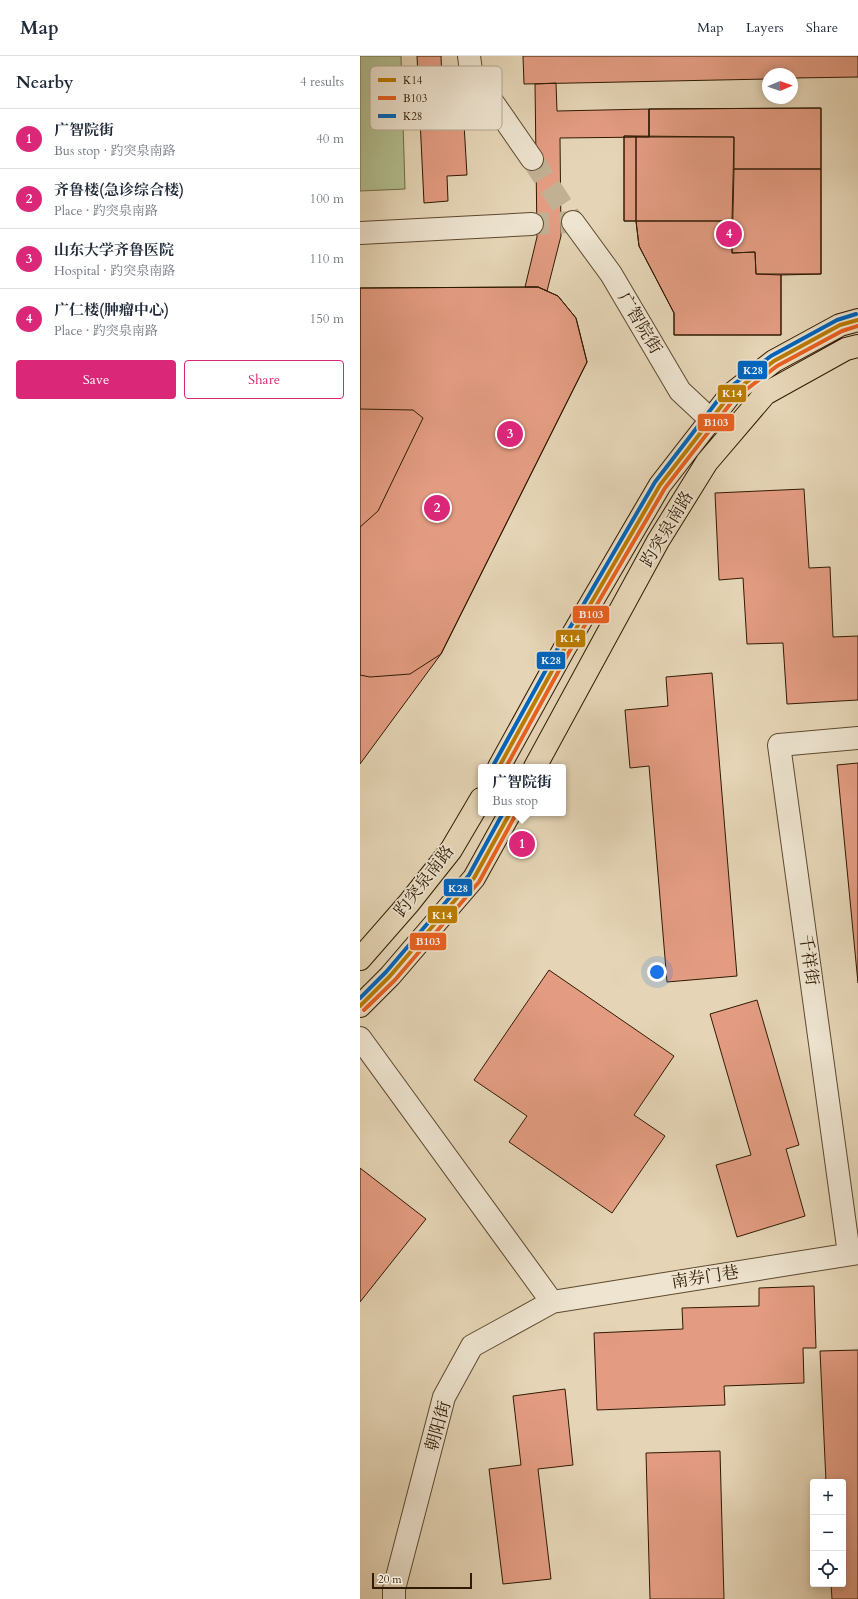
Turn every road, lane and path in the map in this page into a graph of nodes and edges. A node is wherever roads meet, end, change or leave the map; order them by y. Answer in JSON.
{"nodes":[{"id":1,"x":469,"y":56,"type":"edge"},
{"id":2,"x":470,"y":66,"type":"edge"},
{"id":3,"x":502,"y":116,"type":"edge"},
{"id":4,"x":532,"y":159,"type":"tunnel mouth"},
{"id":5,"x":573,"y":222,"type":"dead end"},
{"id":6,"x":532,"y":224,"type":"tunnel mouth"},
{"id":7,"x":360,"y":233,"type":"edge"},
{"id":8,"x":858,"y":320,"type":"edge"},
{"id":9,"x":858,"y":346,"type":"edge"},
{"id":10,"x":711,"y":420,"type":"junction"},
{"id":11,"x":858,"y":738,"type":"edge"},
{"id":12,"x":501,"y":764,"type":"edge"},
{"id":13,"x":537,"y":764,"type":"edge"},
{"id":14,"x":478,"y":804,"type":"edge"},
{"id":15,"x":508,"y":816,"type":"edge"},
{"id":16,"x":360,"y":959,"type":"edge"},
{"id":17,"x":360,"y":1006,"type":"edge"},
{"id":18,"x":360,"y":1038,"type":"edge"},
{"id":19,"x":854,"y":1254,"type":"edge"},
{"id":20,"x":552,"y":1302,"type":"junction"},
{"id":21,"x":394,"y":1599,"type":"edge"}],
"edges":[{"from":1,"to":2,"type":"street"},
{"from":3,"to":4,"type":"street"},
{"from":5,"to":10,"type":"street","name":"广智院街"},
{"from":6,"to":7,"type":"street"},
{"from":8,"to":10,"type":"main road","name":"趵突泉南路"},
{"from":9,"to":13,"type":"main road","name":"趵突泉南路"},
{"from":10,"to":12,"type":"main road","name":"趵突泉南路"},
{"from":11,"to":19,"type":"street","name":"千祥街"},
{"from":14,"to":16,"type":"main road","name":"趵突泉南路"},
{"from":15,"to":17,"type":"main road","name":"趵突泉南路"},
{"from":18,"to":20,"type":"street"},
{"from":19,"to":20,"type":"street","name":"南券门巷"},
{"from":20,"to":21,"type":"street","name":"朝阳街"}]}
